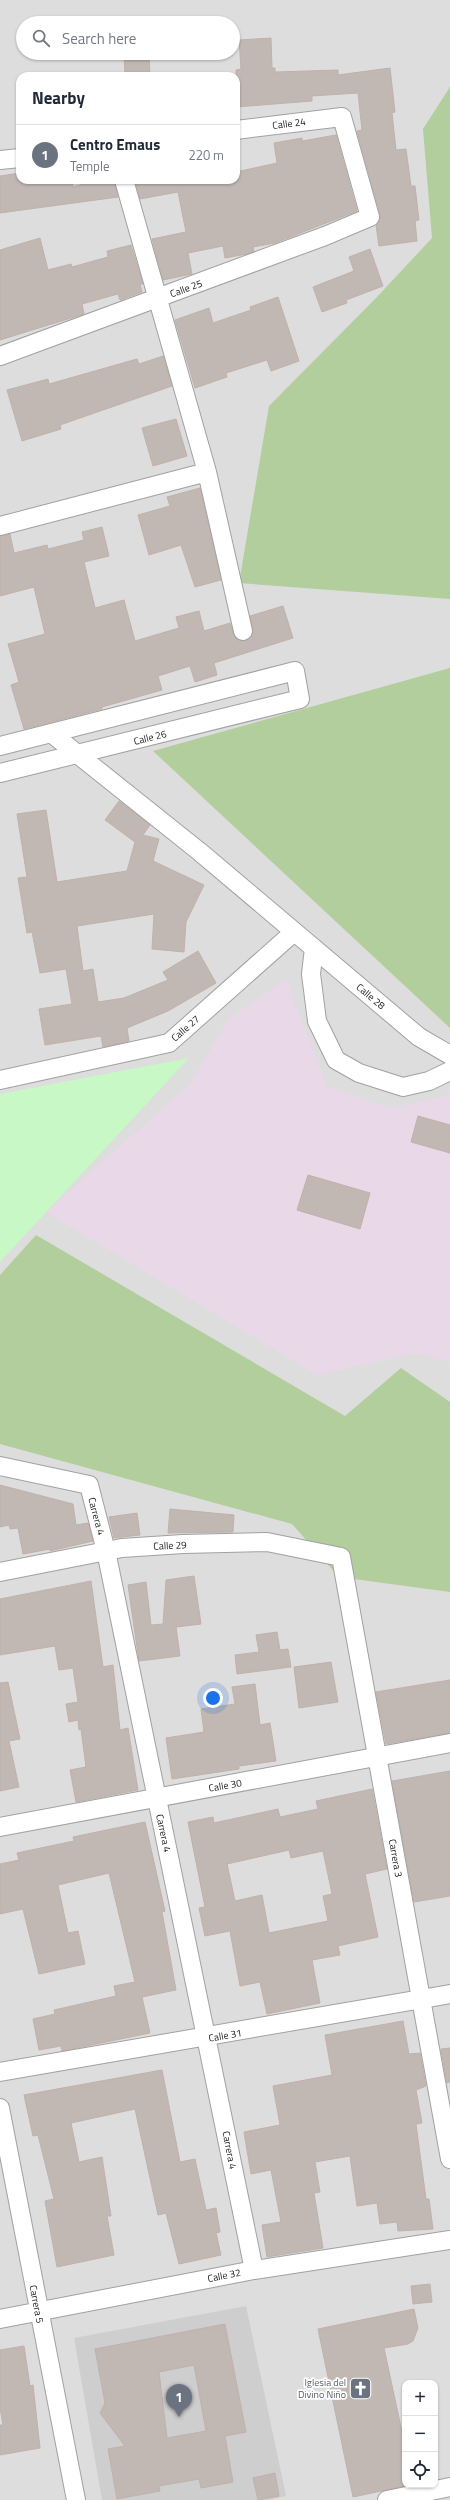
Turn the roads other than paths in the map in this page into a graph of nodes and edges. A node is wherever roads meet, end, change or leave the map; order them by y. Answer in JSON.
{"nodes":[{"id":1,"x":240,"y":130,"type":"edge"},
{"id":2,"x":16,"y":158,"type":"edge"},
{"id":3,"x":0,"y":160,"type":"edge"},
{"id":4,"x":125,"y":184,"type":"edge"},
{"id":5,"x":370,"y":216,"type":"joint"},
{"id":6,"x":157,"y":298,"type":"junction"},
{"id":7,"x":0,"y":356,"type":"edge"},
{"id":8,"x":207,"y":472,"type":"junction"},
{"id":9,"x":0,"y":526,"type":"edge"},
{"id":10,"x":243,"y":631,"type":"dead end"},
{"id":11,"x":51,"y":733,"type":"junction"},
{"id":12,"x":0,"y":746,"type":"edge"},
{"id":13,"x":79,"y":755,"type":"junction"},
{"id":14,"x":0,"y":773,"type":"edge"},
{"id":15,"x":294,"y":932,"type":"junction"},
{"id":16,"x":314,"y":948,"type":"junction"},
{"id":17,"x":450,"y":1055,"type":"edge"},
{"id":18,"x":450,"y":1071,"type":"edge"},
{"id":19,"x":0,"y":1080,"type":"edge"},
{"id":20,"x":0,"y":1466,"type":"edge"},
{"id":21,"x":106,"y":1551,"type":"junction"},
{"id":22,"x":341,"y":1557,"type":"joint"},
{"id":23,"x":0,"y":1572,"type":"edge"},
{"id":24,"x":450,"y":1743,"type":"edge"},
{"id":25,"x":377,"y":1757,"type":"junction"},
{"id":26,"x":157,"y":1798,"type":"junction"},
{"id":27,"x":0,"y":1827,"type":"edge"},
{"id":28,"x":450,"y":1994,"type":"edge"},
{"id":29,"x":421,"y":2000,"type":"junction"},
{"id":30,"x":208,"y":2038,"type":"junction"},
{"id":31,"x":0,"y":2072,"type":"edge"},
{"id":32,"x":0,"y":2108,"type":"edge"},
{"id":33,"x":450,"y":2159,"type":"edge"},
{"id":34,"x":450,"y":2240,"type":"edge"},
{"id":35,"x":254,"y":2270,"type":"junction"},
{"id":36,"x":38,"y":2310,"type":"junction"},
{"id":37,"x":0,"y":2318,"type":"edge"},
{"id":38,"x":450,"y":2487,"type":"edge"},
{"id":39,"x":76,"y":2500,"type":"edge"},
{"id":40,"x":388,"y":2500,"type":"edge"}],
"edges":[{"from":1,"to":5,"type":"street","name":"Calle 24"},
{"from":2,"to":3,"type":"street"},
{"from":4,"to":6,"type":"street"},
{"from":5,"to":6,"type":"street","name":"Calle 25"},
{"from":6,"to":7,"type":"street","name":"Calle 25"},
{"from":6,"to":8,"type":"street"},
{"from":8,"to":9,"type":"street"},
{"from":8,"to":10,"type":"street"},
{"from":11,"to":12,"type":"street"},
{"from":11,"to":13,"type":"street","name":"Calle 28"},
{"from":11,"to":13,"type":"street","name":"Calle 26"},
{"from":13,"to":14,"type":"street","name":"Calle 26"},
{"from":13,"to":15,"type":"street","name":"Calle 28"},
{"from":15,"to":16,"type":"street","name":"Calle 28"},
{"from":15,"to":19,"type":"street","name":"Calle 27"},
{"from":16,"to":17,"type":"street","name":"Calle 28"},
{"from":16,"to":18,"type":"street"},
{"from":20,"to":21,"type":"street","name":"Carrera 4"},
{"from":21,"to":22,"type":"street","name":"Calle 29"},
{"from":21,"to":23,"type":"street","name":"Calle 29"},
{"from":21,"to":26,"type":"street","name":"Carrera 4"},
{"from":22,"to":25,"type":"street","name":"Carrera 3"},
{"from":24,"to":25,"type":"street","name":"Calle 30"},
{"from":25,"to":26,"type":"street","name":"Calle 30"},
{"from":25,"to":29,"type":"street","name":"Carrera 3"},
{"from":26,"to":27,"type":"street","name":"Calle 30"},
{"from":26,"to":30,"type":"street","name":"Carrera 4"},
{"from":28,"to":29,"type":"street","name":"Calle 31"},
{"from":29,"to":30,"type":"street","name":"Calle 31"},
{"from":29,"to":33,"type":"street","name":"Carrera 3"},
{"from":30,"to":31,"type":"street","name":"Calle 31"},
{"from":30,"to":35,"type":"street","name":"Carrera 4"},
{"from":32,"to":36,"type":"street","name":"Carrera 5"},
{"from":34,"to":35,"type":"street","name":"Calle 32"},
{"from":35,"to":36,"type":"street","name":"Calle 32"},
{"from":36,"to":37,"type":"street","name":"Calle 32"},
{"from":36,"to":39,"type":"street","name":"Carrera 5"},
{"from":38,"to":40,"type":"street"}]}
